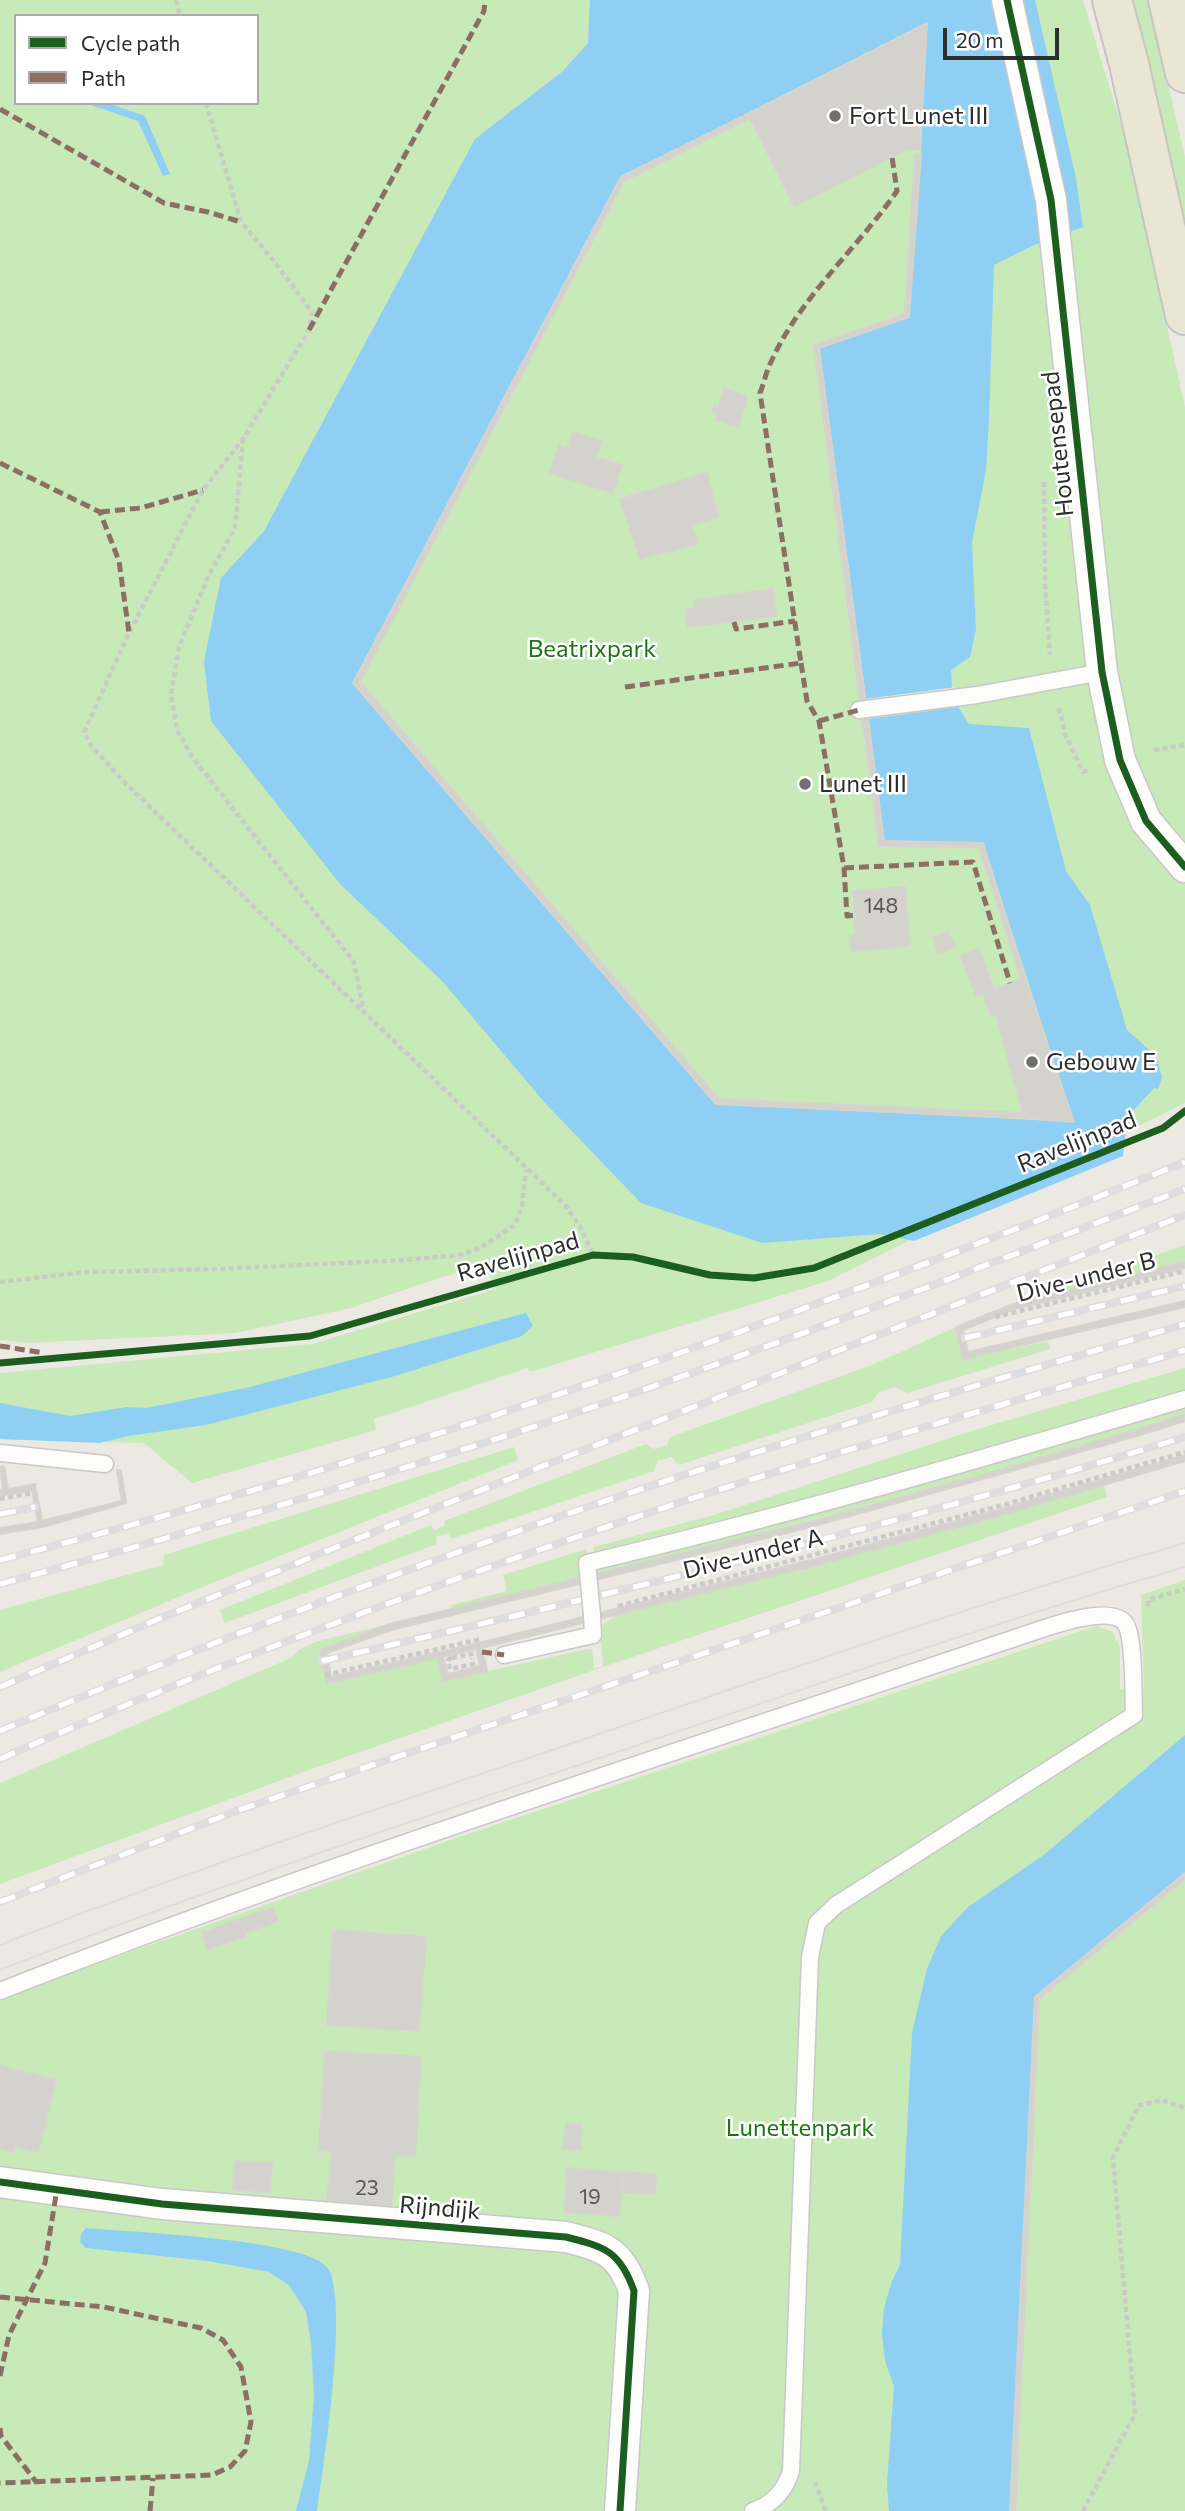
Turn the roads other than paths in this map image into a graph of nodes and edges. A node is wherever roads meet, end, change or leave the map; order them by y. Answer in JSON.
{"nodes":[{"id":1,"x":1007,"y":0,"type":"edge"},
{"id":2,"x":1112,"y":0,"type":"edge"},
{"id":3,"x":1168,"y":0,"type":"edge"},
{"id":4,"x":1185,"y":73,"type":"edge"},
{"id":5,"x":1185,"y":315,"type":"edge"},
{"id":6,"x":1102,"y":672,"type":"junction"},
{"id":7,"x":859,"y":710,"type":"dead end"},
{"id":8,"x":1185,"y":867,"type":"edge"},
{"id":9,"x":1185,"y":1399,"type":"edge"},
{"id":10,"x":0,"y":1453,"type":"edge"},
{"id":11,"x":105,"y":1464,"type":"dead end"},
{"id":12,"x":504,"y":1654,"type":"dead end"},
{"id":13,"x":0,"y":1991,"type":"edge"},
{"id":14,"x":0,"y":2182,"type":"edge"},
{"id":15,"x":620,"y":2511,"type":"edge"},
{"id":16,"x":753,"y":2511,"type":"edge"}],
"edges":[{"from":1,"to":6,"type":"street","name":"Houtensepad"},
{"from":2,"to":5,"type":"main road"},
{"from":3,"to":4,"type":"main road"},
{"from":6,"to":7,"type":"lane"},
{"from":6,"to":8,"type":"street","name":"Houtensepad"},
{"from":9,"to":12,"type":"lane","bridge":true},
{"from":10,"to":11,"type":"lane"},
{"from":13,"to":16,"type":"lane"},
{"from":14,"to":15,"type":"street","name":"Rijndijk"}]}
